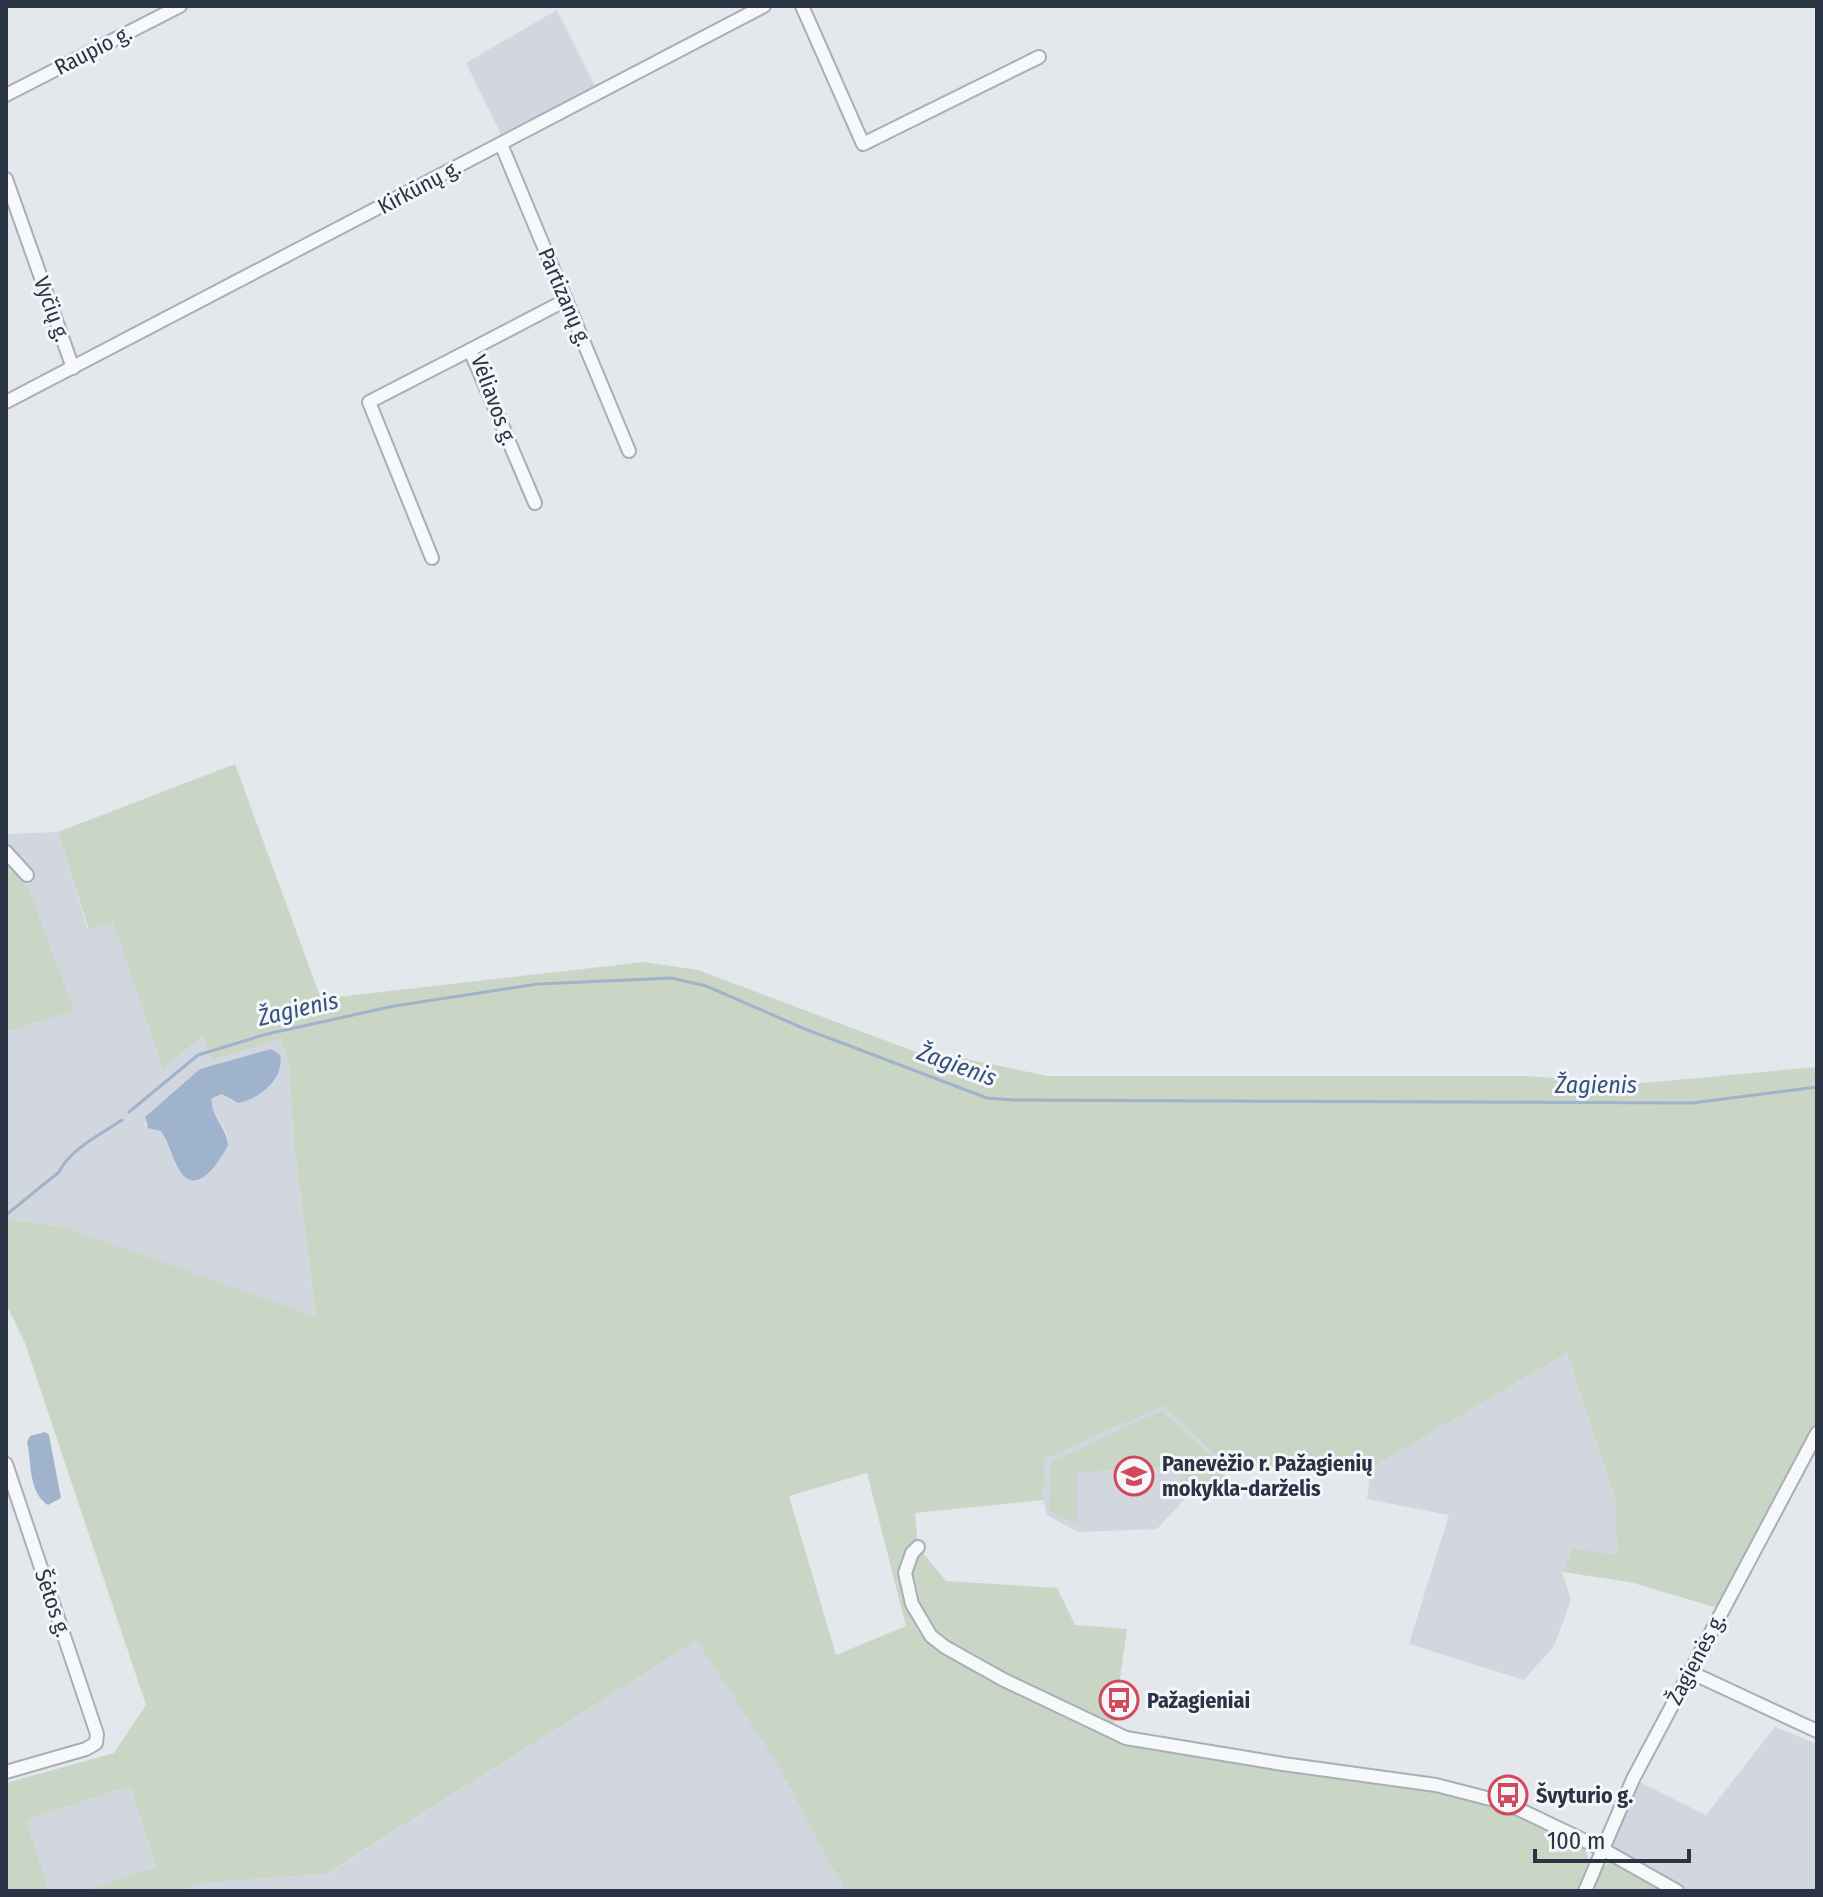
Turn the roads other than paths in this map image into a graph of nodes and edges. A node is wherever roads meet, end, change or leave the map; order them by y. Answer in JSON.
{"nodes":[{"id":1,"x":180,"y":6,"type":"edge"},
{"id":2,"x":764,"y":6,"type":"edge"},
{"id":3,"x":802,"y":6,"type":"edge"},
{"id":4,"x":1039,"y":57,"type":"dead end"},
{"id":5,"x":6,"y":95,"type":"edge"},
{"id":6,"x":501,"y":144,"type":"junction"},
{"id":7,"x":6,"y":179,"type":"edge"},
{"id":8,"x":566,"y":300,"type":"junction"},
{"id":9,"x":470,"y":350,"type":"junction"},
{"id":10,"x":73,"y":368,"type":"junction"},
{"id":11,"x":6,"y":402,"type":"edge"},
{"id":12,"x":629,"y":451,"type":"dead end"},
{"id":13,"x":535,"y":503,"type":"dead end"},
{"id":14,"x":432,"y":558,"type":"dead end"},
{"id":15,"x":6,"y":852,"type":"edge"},
{"id":16,"x":27,"y":875,"type":"dead end"},
{"id":17,"x":1817,"y":1433,"type":"edge"},
{"id":18,"x":6,"y":1464,"type":"edge"},
{"id":19,"x":918,"y":1547,"type":"dead end"},
{"id":20,"x":1690,"y":1672,"type":"junction"},
{"id":21,"x":1817,"y":1731,"type":"edge"},
{"id":22,"x":6,"y":1772,"type":"edge"},
{"id":23,"x":1604,"y":1850,"type":"junction"},
{"id":24,"x":1585,"y":1891,"type":"edge"},
{"id":25,"x":1677,"y":1891,"type":"edge"}],
"edges":[{"from":1,"to":5,"type":"street","name":"Raupio g."},
{"from":2,"to":6,"type":"street","name":"Kirkūnų g."},
{"from":3,"to":4,"type":"street"},
{"from":6,"to":8,"type":"street","name":"Partizanų g."},
{"from":6,"to":10,"type":"street","name":"Kirkūnų g."},
{"from":7,"to":10,"type":"street","name":"Vyčių g."},
{"from":8,"to":9,"type":"street","name":"Vėliavos g."},
{"from":8,"to":12,"type":"street","name":"Partizanų g."},
{"from":9,"to":13,"type":"street","name":"Vėliavos g."},
{"from":9,"to":14,"type":"street"},
{"from":10,"to":11,"type":"street","name":"Vyčių g."},
{"from":15,"to":16,"type":"street"},
{"from":17,"to":20,"type":"street","name":"Žagienės g."},
{"from":18,"to":22,"type":"street","name":"Šėtos g."},
{"from":19,"to":23,"type":"street"},
{"from":20,"to":21,"type":"street"},
{"from":20,"to":23,"type":"street","name":"Žagienės g."},
{"from":23,"to":24,"type":"street","name":"Žagienės g."},
{"from":23,"to":25,"type":"street"}]}
